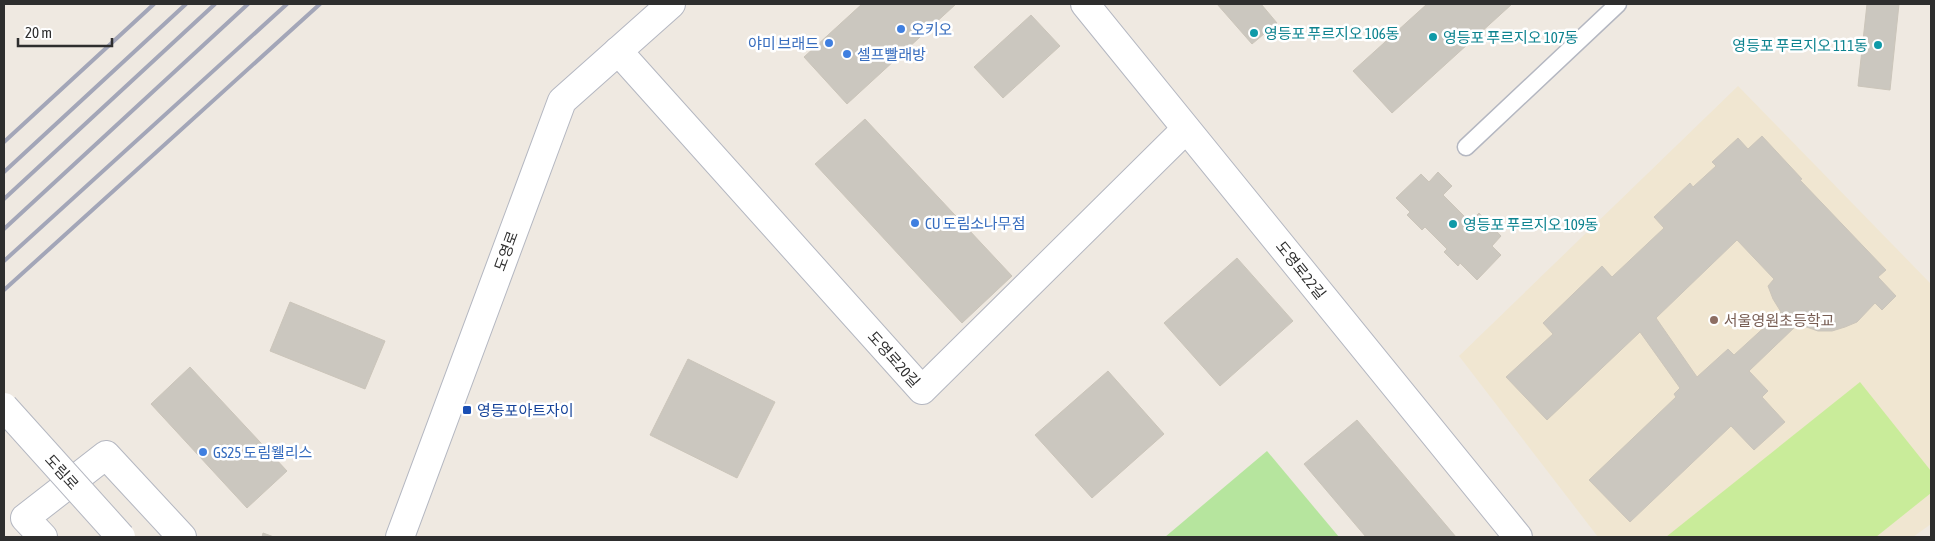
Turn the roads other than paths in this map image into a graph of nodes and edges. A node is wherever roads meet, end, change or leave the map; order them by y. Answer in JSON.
{"nodes":[{"id":1,"x":671,"y":4,"type":"edge"},
{"id":2,"x":1085,"y":4,"type":"edge"},
{"id":3,"x":1618,"y":4,"type":"edge"},
{"id":4,"x":618,"y":51,"type":"junction"},
{"id":5,"x":1186,"y":129,"type":"junction"},
{"id":6,"x":1466,"y":147,"type":"dead end"},
{"id":7,"x":4,"y":407,"type":"edge"},
{"id":8,"x":24,"y":526,"type":"edge"},
{"id":9,"x":121,"y":537,"type":"edge"},
{"id":10,"x":182,"y":537,"type":"edge"},
{"id":11,"x":400,"y":537,"type":"edge"},
{"id":12,"x":1518,"y":537,"type":"edge"}],
"edges":[{"from":1,"to":4,"type":"street","name":"도영로"},
{"from":2,"to":5,"type":"street","name":"도영로22길"},
{"from":3,"to":6,"type":"lane"},
{"from":4,"to":5,"type":"street","name":"도영로20길"},
{"from":4,"to":11,"type":"street","name":"도영로"},
{"from":5,"to":12,"type":"street","name":"도영로22길"},
{"from":7,"to":9,"type":"street","name":"도림로","bridge":true},
{"from":8,"to":10,"type":"street"}]}
